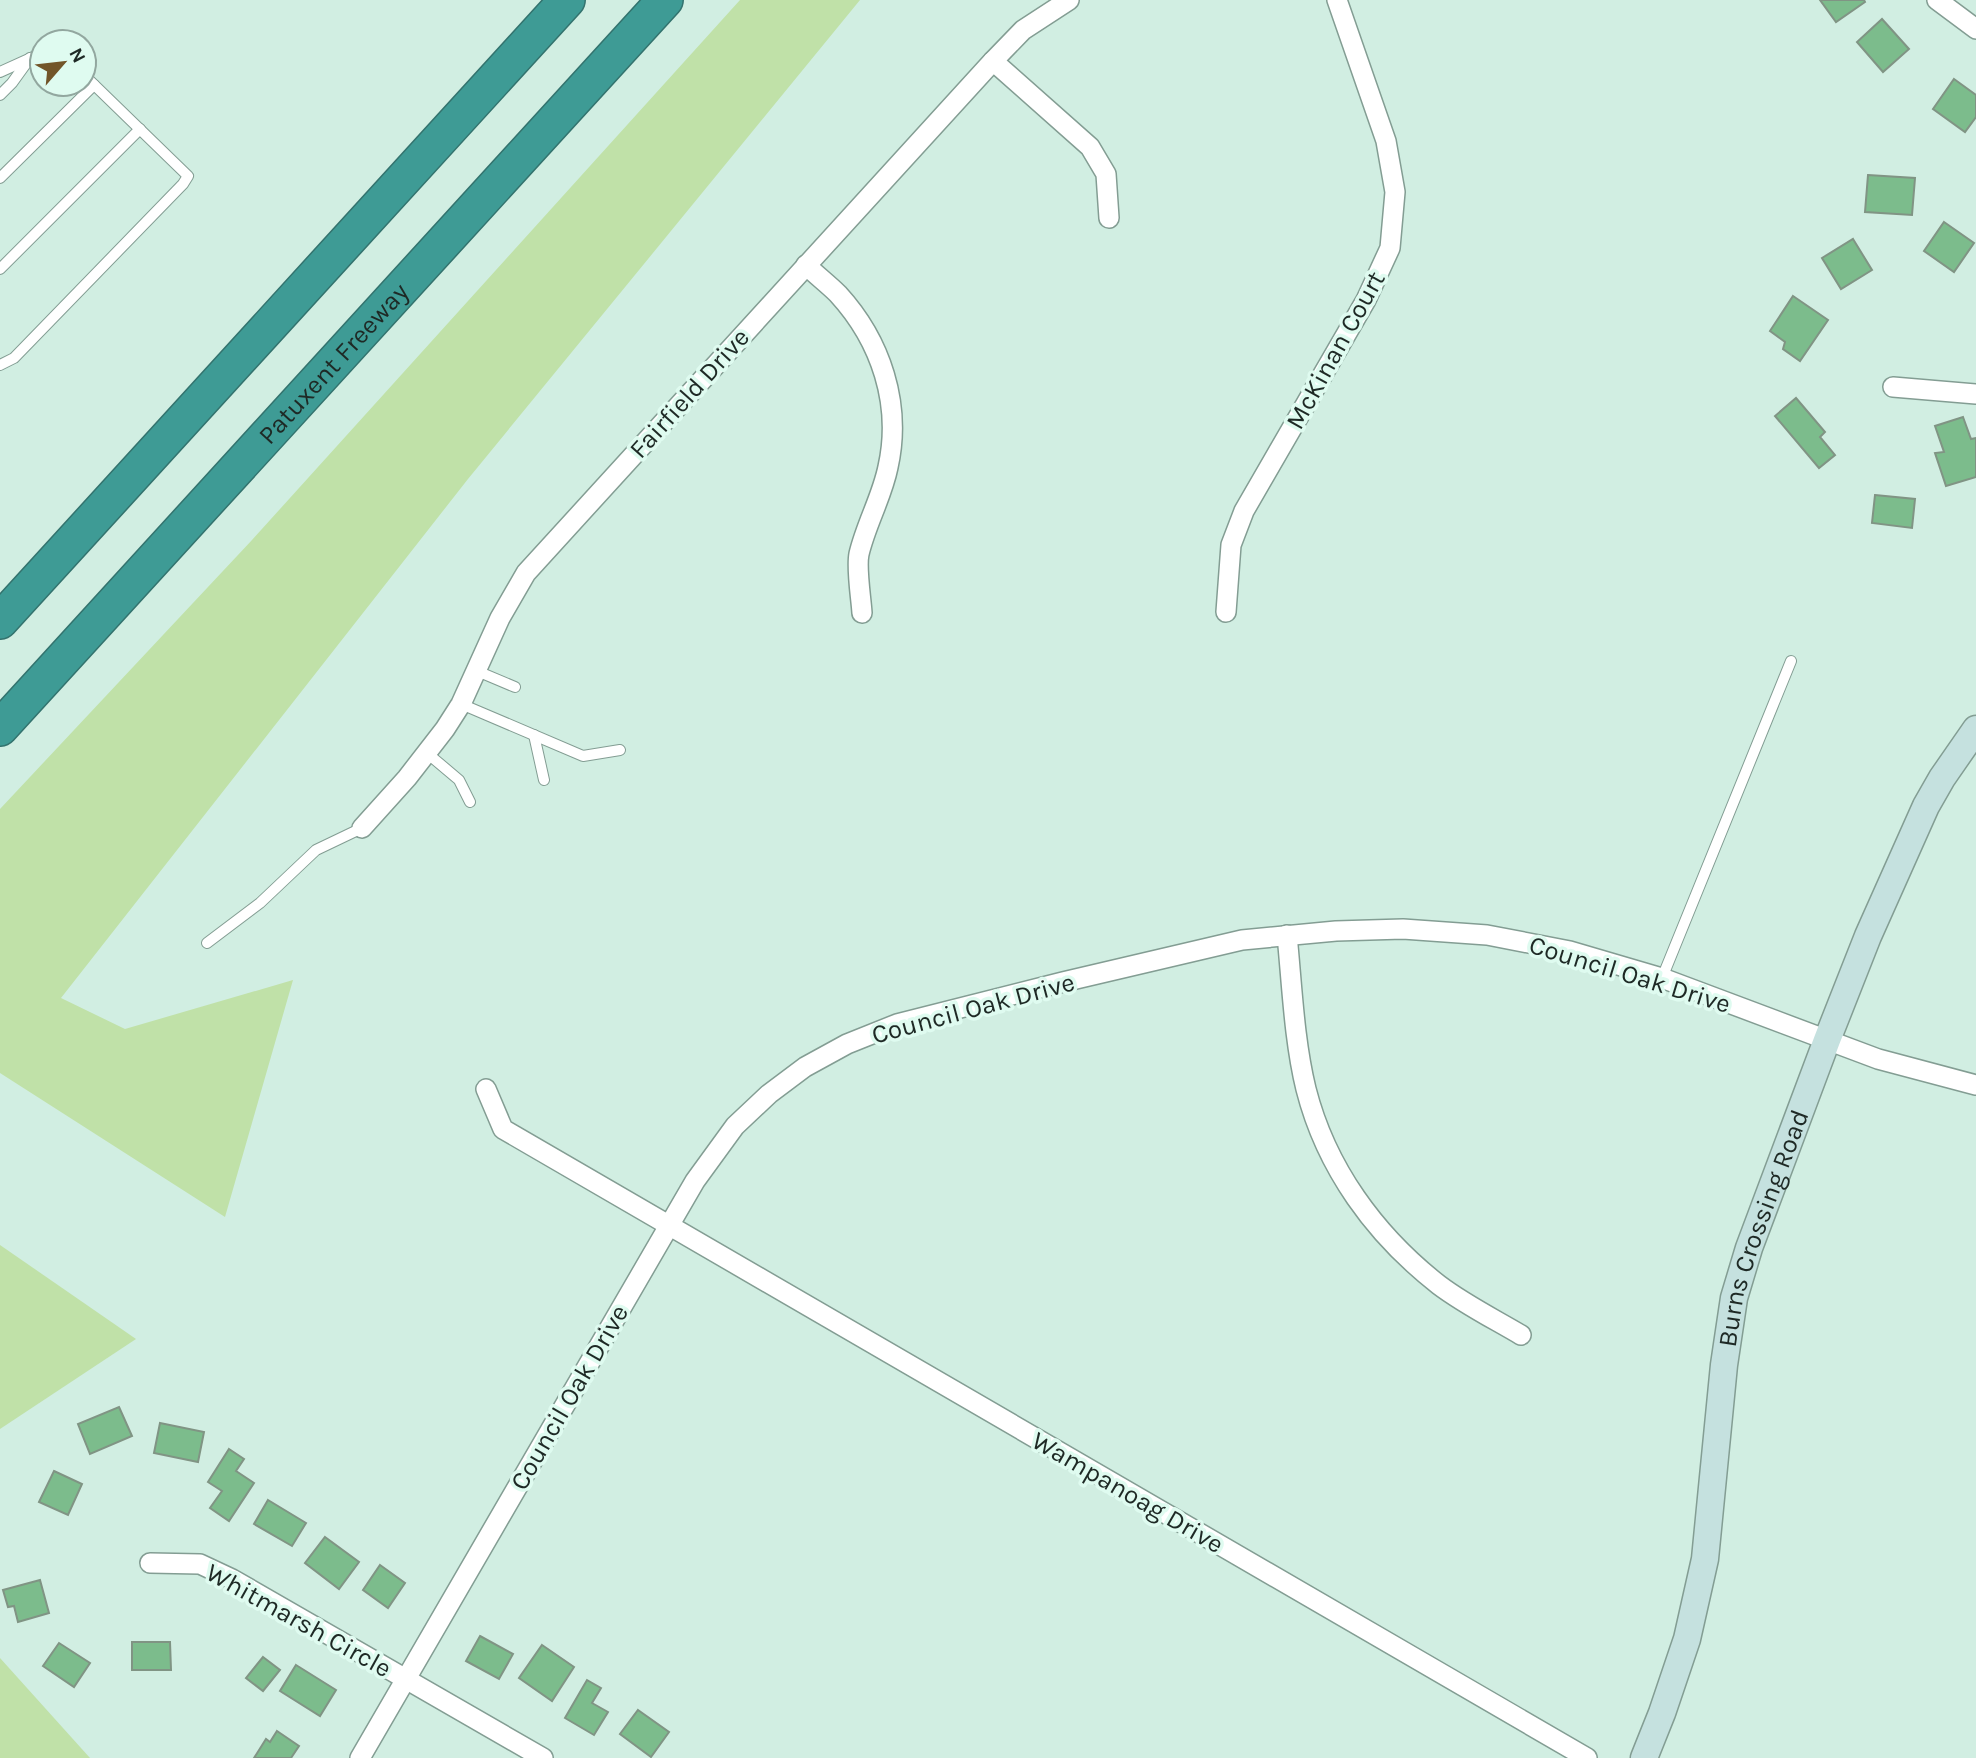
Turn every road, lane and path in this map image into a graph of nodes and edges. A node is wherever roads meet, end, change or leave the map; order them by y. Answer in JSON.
{"nodes":[{"id":1,"x":566,"y":0,"type":"edge"},
{"id":2,"x":665,"y":0,"type":"edge"},
{"id":3,"x":1069,"y":0,"type":"edge"},
{"id":4,"x":1337,"y":0,"type":"edge"},
{"id":5,"x":1937,"y":0,"type":"edge"},
{"id":6,"x":1976,"y":29,"type":"edge"},
{"id":7,"x":28,"y":59,"type":"edge"},
{"id":8,"x":28,"y":61,"type":"edge"},
{"id":9,"x":993,"y":61,"type":"junction"},
{"id":10,"x":0,"y":72,"type":"edge"},
{"id":11,"x":98,"y":89,"type":"edge"},
{"id":12,"x":0,"y":95,"type":"edge"},
{"id":13,"x":81,"y":98,"type":"edge"},
{"id":14,"x":140,"y":129,"type":"junction"},
{"id":15,"x":0,"y":178,"type":"edge"},
{"id":16,"x":1109,"y":218,"type":"dead end"},
{"id":17,"x":806,"y":265,"type":"junction"},
{"id":18,"x":0,"y":269,"type":"edge"},
{"id":19,"x":0,"y":365,"type":"edge"},
{"id":20,"x":1893,"y":387,"type":"dead end"},
{"id":21,"x":1976,"y":394,"type":"edge"},
{"id":22,"x":1226,"y":612,"type":"dead end"},
{"id":23,"x":862,"y":613,"type":"dead end"},
{"id":24,"x":0,"y":621,"type":"edge"},
{"id":25,"x":1791,"y":661,"type":"dead end"},
{"id":26,"x":477,"y":671,"type":"junction"},
{"id":27,"x":514,"y":688,"type":"dead end"},
{"id":28,"x":461,"y":704,"type":"junction"},
{"id":29,"x":0,"y":728,"type":"edge"},
{"id":30,"x":1976,"y":729,"type":"edge"},
{"id":31,"x":534,"y":735,"type":"junction"},
{"id":32,"x":620,"y":750,"type":"dead end"},
{"id":33,"x":427,"y":752,"type":"junction"},
{"id":34,"x":544,"y":780,"type":"dead end"},
{"id":35,"x":470,"y":802,"type":"dead end"},
{"id":36,"x":362,"y":828,"type":"joint"},
{"id":37,"x":1287,"y":935,"type":"junction"},
{"id":38,"x":207,"y":943,"type":"dead end"},
{"id":39,"x":1662,"y":978,"type":"junction"},
{"id":40,"x":1827,"y":1040,"type":"junction"},
{"id":41,"x":1976,"y":1085,"type":"edge"},
{"id":42,"x":486,"y":1089,"type":"dead end"},
{"id":43,"x":669,"y":1226,"type":"junction"},
{"id":44,"x":1521,"y":1335,"type":"dead end"},
{"id":45,"x":150,"y":1563,"type":"dead end"},
{"id":46,"x":406,"y":1678,"type":"junction"},
{"id":47,"x":360,"y":1758,"type":"edge"},
{"id":48,"x":543,"y":1758,"type":"edge"},
{"id":49,"x":1587,"y":1758,"type":"edge"},
{"id":50,"x":1644,"y":1758,"type":"edge"}],
"edges":[{"from":1,"to":24,"type":"highway"},
{"from":2,"to":29,"type":"highway","name":"Patuxent Freeway"},
{"from":3,"to":9,"type":"street","name":"Fairfield Drive"},
{"from":4,"to":22,"type":"street","name":"McKinan Court"},
{"from":5,"to":6,"type":"street"},
{"from":7,"to":10,"type":"lane"},
{"from":8,"to":12,"type":"lane"},
{"from":9,"to":16,"type":"street"},
{"from":9,"to":17,"type":"street","name":"Fairfield Drive"},
{"from":11,"to":14,"type":"lane"},
{"from":13,"to":15,"type":"lane"},
{"from":14,"to":18,"type":"lane"},
{"from":14,"to":19,"type":"lane"},
{"from":17,"to":23,"type":"street"},
{"from":17,"to":26,"type":"street","name":"Fairfield Drive"},
{"from":20,"to":21,"type":"street"},
{"from":25,"to":39,"type":"lane"},
{"from":26,"to":27,"type":"lane"},
{"from":26,"to":28,"type":"street","name":"Fairfield Drive"},
{"from":28,"to":31,"type":"lane"},
{"from":28,"to":33,"type":"street","name":"Fairfield Drive"},
{"from":30,"to":40,"type":"street","name":"Burns Crossing Road"},
{"from":31,"to":32,"type":"lane"},
{"from":31,"to":34,"type":"lane"},
{"from":33,"to":35,"type":"lane"},
{"from":33,"to":36,"type":"street","name":"Fairfield Drive"},
{"from":36,"to":38,"type":"lane"},
{"from":37,"to":39,"type":"street","name":"Council Oak Drive"},
{"from":37,"to":43,"type":"street","name":"Council Oak Drive"},
{"from":37,"to":44,"type":"street"},
{"from":39,"to":40,"type":"street","name":"Council Oak Drive"},
{"from":40,"to":41,"type":"street","name":"Council Oak Drive"},
{"from":40,"to":50,"type":"street","name":"Burns Crossing Road"},
{"from":42,"to":43,"type":"street","name":"Wampanoag Drive"},
{"from":43,"to":46,"type":"street","name":"Council Oak Drive"},
{"from":43,"to":49,"type":"street","name":"Wampanoag Drive"},
{"from":45,"to":46,"type":"street","name":"Whitmarsh Circle"},
{"from":46,"to":47,"type":"street","name":"Council Oak Drive"},
{"from":46,"to":48,"type":"street","name":"Whitmarsh Circle"}]}
